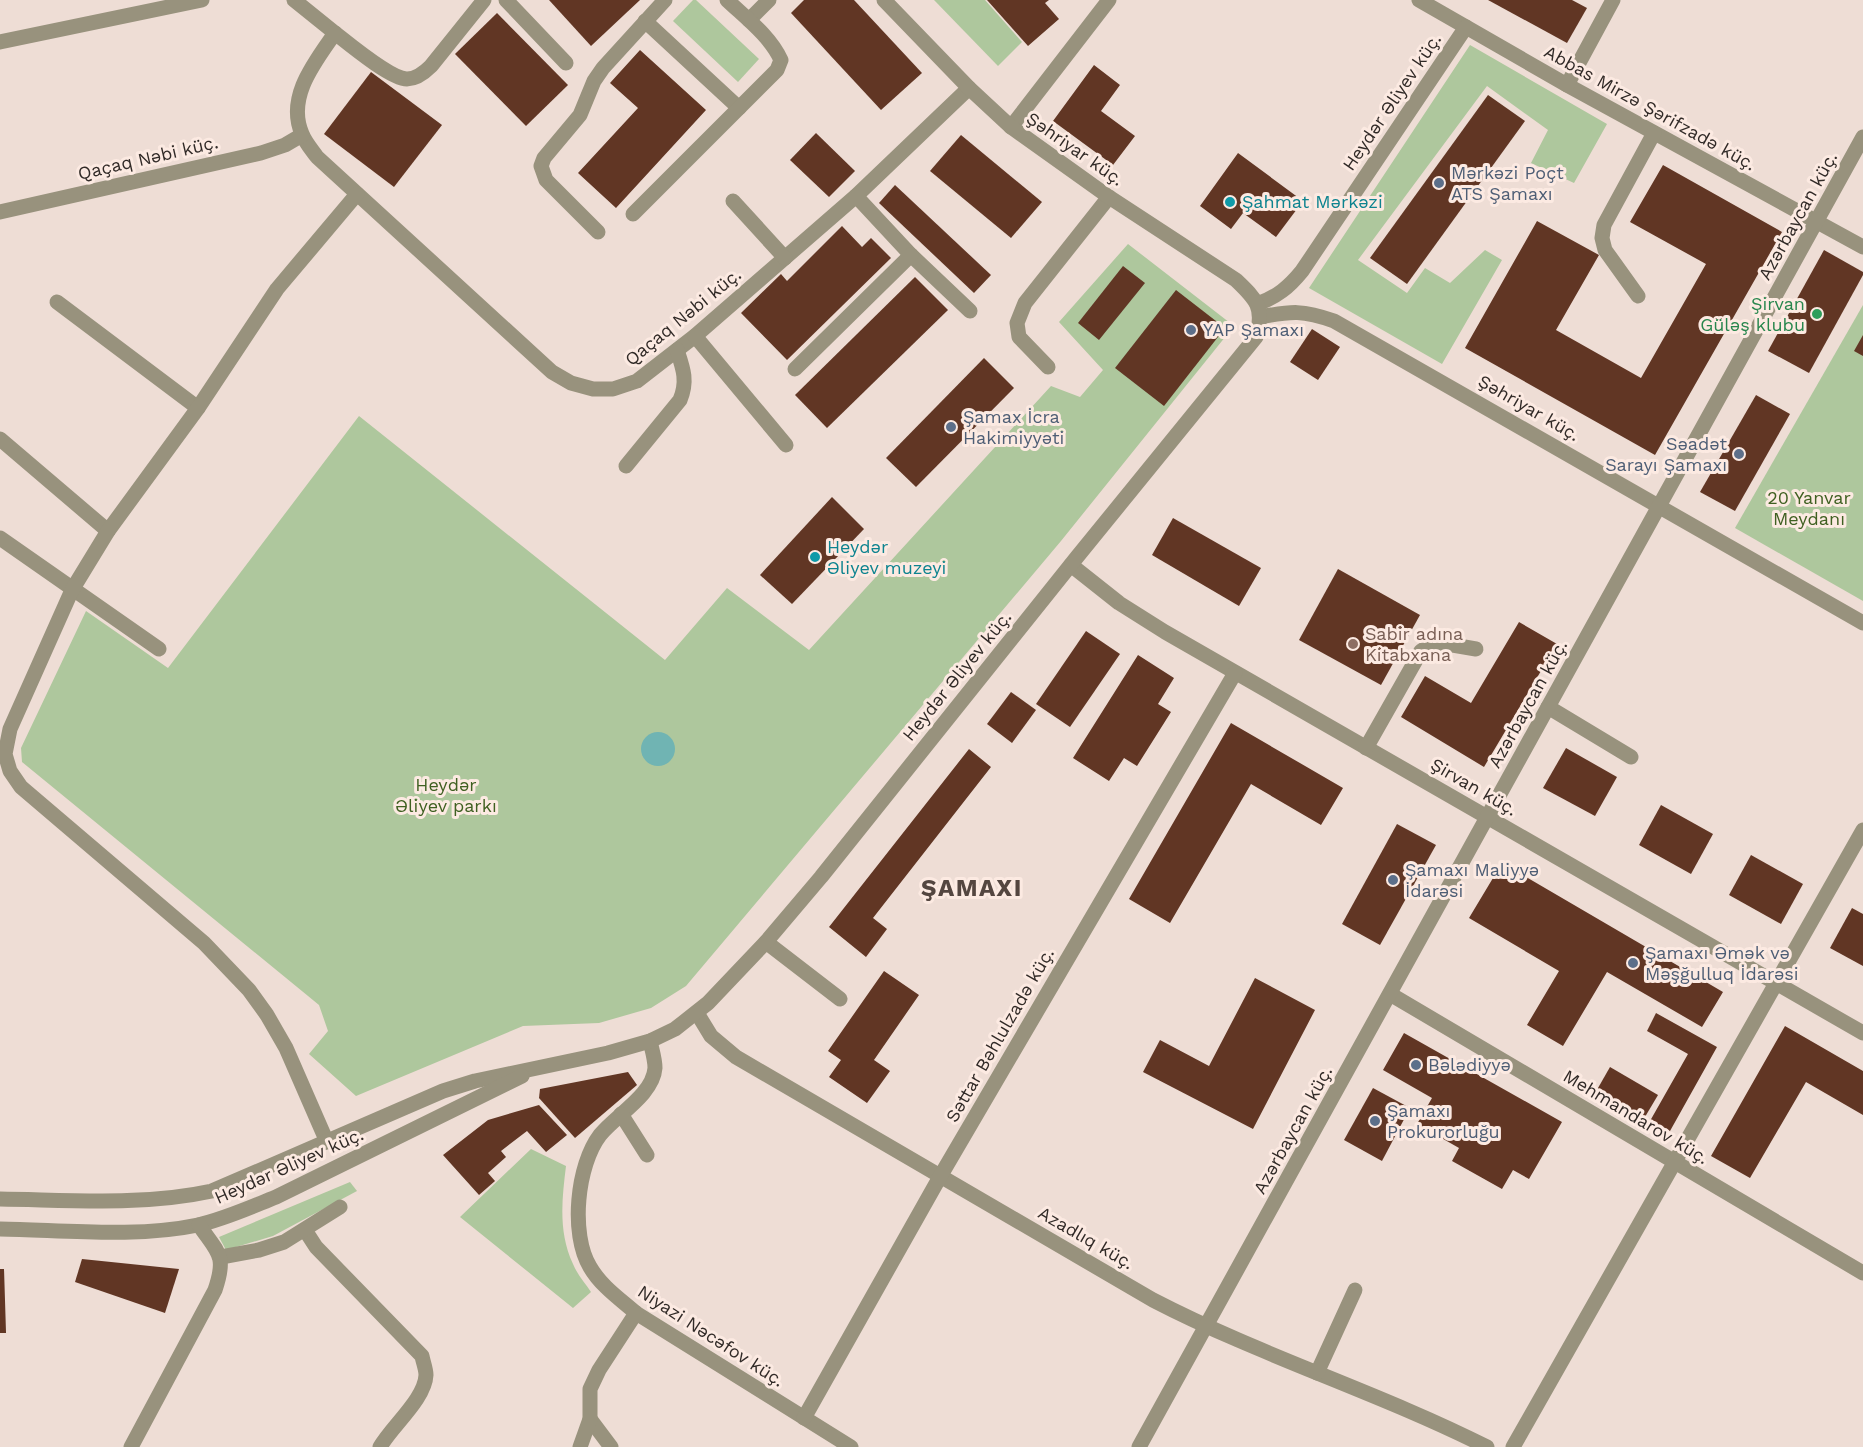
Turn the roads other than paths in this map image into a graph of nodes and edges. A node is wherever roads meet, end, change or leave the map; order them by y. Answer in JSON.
{"nodes":[{"id":1,"x":202,"y":0,"type":"edge"},
{"id":2,"x":294,"y":0,"type":"edge"},
{"id":3,"x":484,"y":0,"type":"edge"},
{"id":4,"x":506,"y":0,"type":"edge"},
{"id":5,"x":665,"y":0,"type":"edge"},
{"id":6,"x":727,"y":0,"type":"edge"},
{"id":7,"x":769,"y":0,"type":"edge"},
{"id":8,"x":884,"y":0,"type":"edge"},
{"id":9,"x":1109,"y":0,"type":"edge"},
{"id":10,"x":1419,"y":0,"type":"edge"},
{"id":11,"x":1613,"y":0,"type":"edge"},
{"id":12,"x":749,"y":20,"type":"junction"},
{"id":13,"x":645,"y":21,"type":"junction"},
{"id":14,"x":1466,"y":27,"type":"junction"},
{"id":15,"x":335,"y":33,"type":"junction"},
{"id":16,"x":0,"y":42,"type":"edge"},
{"id":17,"x":566,"y":63,"type":"dead end"},
{"id":18,"x":1567,"y":85,"type":"junction"},
{"id":19,"x":969,"y":88,"type":"junction"},
{"id":20,"x":739,"y":108,"type":"junction"},
{"id":21,"x":1011,"y":127,"type":"junction"},
{"id":22,"x":1654,"y":133,"type":"junction"},
{"id":23,"x":302,"y":135,"type":"junction"},
{"id":24,"x":1863,"y":138,"type":"edge"},
{"id":25,"x":357,"y":194,"type":"junction"},
{"id":26,"x":856,"y":196,"type":"junction"},
{"id":27,"x":1109,"y":197,"type":"junction"},
{"id":28,"x":733,"y":201,"type":"dead end"},
{"id":29,"x":0,"y":212,"type":"edge"},
{"id":30,"x":633,"y":214,"type":"dead end"},
{"id":31,"x":1816,"y":222,"type":"junction"},
{"id":32,"x":598,"y":231,"type":"dead end"},
{"id":33,"x":1863,"y":247,"type":"edge"},
{"id":34,"x":911,"y":255,"type":"junction"},
{"id":35,"x":785,"y":258,"type":"junction"},
{"id":36,"x":1638,"y":296,"type":"dead end"},
{"id":37,"x":57,"y":302,"type":"dead end"},
{"id":38,"x":1259,"y":310,"type":"junction"},
{"id":39,"x":970,"y":311,"type":"dead end"},
{"id":40,"x":695,"y":336,"type":"junction"},
{"id":41,"x":677,"y":350,"type":"junction"},
{"id":42,"x":1048,"y":367,"type":"dead end"},
{"id":43,"x":795,"y":369,"type":"dead end"},
{"id":44,"x":198,"y":408,"type":"junction"},
{"id":45,"x":0,"y":439,"type":"edge"},
{"id":46,"x":786,"y":445,"type":"dead end"},
{"id":47,"x":626,"y":466,"type":"dead end"},
{"id":48,"x":1660,"y":505,"type":"junction"},
{"id":49,"x":108,"y":531,"type":"junction"},
{"id":50,"x":0,"y":538,"type":"edge"},
{"id":51,"x":1071,"y":566,"type":"junction"},
{"id":52,"x":72,"y":590,"type":"junction"},
{"id":53,"x":1863,"y":622,"type":"edge"},
{"id":54,"x":159,"y":649,"type":"dead end"},
{"id":55,"x":1476,"y":650,"type":"dead end"},
{"id":56,"x":1235,"y":673,"type":"junction"},
{"id":57,"x":1548,"y":707,"type":"junction"},
{"id":58,"x":1366,"y":748,"type":"junction"},
{"id":59,"x":2,"y":754,"type":"edge"},
{"id":60,"x":1631,"y":757,"type":"dead end"},
{"id":61,"x":1488,"y":817,"type":"junction"},
{"id":62,"x":1863,"y":830,"type":"edge"},
{"id":63,"x":766,"y":942,"type":"junction"},
{"id":64,"x":1776,"y":983,"type":"junction"},
{"id":65,"x":1390,"y":994,"type":"junction"},
{"id":66,"x":840,"y":999,"type":"dead end"},
{"id":67,"x":697,"y":1012,"type":"junction"},
{"id":68,"x":1863,"y":1033,"type":"edge"},
{"id":69,"x":650,"y":1041,"type":"junction"},
{"id":70,"x":540,"y":1067,"type":"junction"},
{"id":71,"x":621,"y":1114,"type":"junction"},
{"id":72,"x":327,"y":1142,"type":"junction"},
{"id":73,"x":647,"y":1155,"type":"dead end"},
{"id":74,"x":1674,"y":1162,"type":"junction"},
{"id":75,"x":941,"y":1175,"type":"junction"},
{"id":76,"x":0,"y":1199,"type":"edge"},
{"id":77,"x":340,"y":1207,"type":"dead end"},
{"id":78,"x":199,"y":1225,"type":"junction"},
{"id":79,"x":0,"y":1229,"type":"edge"},
{"id":80,"x":305,"y":1230,"type":"junction"},
{"id":81,"x":221,"y":1257,"type":"junction"},
{"id":82,"x":1863,"y":1273,"type":"edge"},
{"id":83,"x":1355,"y":1290,"type":"dead end"},
{"id":84,"x":636,"y":1313,"type":"junction"},
{"id":85,"x":1207,"y":1327,"type":"junction"},
{"id":86,"x":1317,"y":1372,"type":"junction"},
{"id":87,"x":804,"y":1418,"type":"junction"},
{"id":88,"x":590,"y":1419,"type":"junction"},
{"id":89,"x":132,"y":1447,"type":"edge"},
{"id":90,"x":380,"y":1447,"type":"edge"},
{"id":91,"x":580,"y":1447,"type":"edge"},
{"id":92,"x":611,"y":1447,"type":"edge"},
{"id":93,"x":851,"y":1447,"type":"edge"},
{"id":94,"x":1139,"y":1447,"type":"edge"},
{"id":95,"x":1487,"y":1447,"type":"edge"},
{"id":96,"x":1513,"y":1447,"type":"edge"}],
"edges":[{"from":1,"to":16,"type":"street"},
{"from":2,"to":15,"type":"street"},
{"from":3,"to":15,"type":"street"},
{"from":4,"to":17,"type":"street"},
{"from":5,"to":13,"type":"street"},
{"from":6,"to":12,"type":"street"},
{"from":7,"to":12,"type":"street"},
{"from":8,"to":19,"type":"street","name":"Şəhriyar küç."},
{"from":9,"to":21,"type":"street"},
{"from":10,"to":14,"type":"street","name":"Abbas Mirzə Şərifzadə küç."},
{"from":11,"to":18,"type":"street"},
{"from":12,"to":20,"type":"street"},
{"from":13,"to":20,"type":"street"},
{"from":13,"to":32,"type":"street"},
{"from":14,"to":18,"type":"street","name":"Abbas Mirzə Şərifzadə küç."},
{"from":14,"to":38,"type":"street","name":"Heydər Əliyev küç."},
{"from":15,"to":23,"type":"street","name":"Qaçaq Nəbi küç."},
{"from":18,"to":22,"type":"street","name":"Abbas Mirzə Şərifzadə küç."},
{"from":19,"to":21,"type":"street","name":"Şəhriyar küç."},
{"from":19,"to":26,"type":"street","name":"Qaçaq Nəbi küç."},
{"from":20,"to":30,"type":"street"},
{"from":21,"to":27,"type":"street","name":"Şəhriyar küç."},
{"from":22,"to":31,"type":"street","name":"Abbas Mirzə Şərifzadə küç."},
{"from":22,"to":36,"type":"street"},
{"from":23,"to":25,"type":"street","name":"Qaçaq Nəbi küç."},
{"from":23,"to":29,"type":"street","name":"Qaçaq Nəbi küç."},
{"from":24,"to":31,"type":"street","name":"Azərbaycan küç."},
{"from":25,"to":41,"type":"street","name":"Qaçaq Nəbi küç."},
{"from":25,"to":44,"type":"street"},
{"from":26,"to":34,"type":"street"},
{"from":26,"to":35,"type":"street","name":"Qaçaq Nəbi küç."},
{"from":27,"to":38,"type":"street","name":"Şəhriyar küç."},
{"from":27,"to":42,"type":"street"},
{"from":28,"to":35,"type":"street"},
{"from":31,"to":33,"type":"street","name":"Abbas Mirzə Şərifzadə küç."},
{"from":31,"to":48,"type":"street","name":"Azərbaycan küç."},
{"from":34,"to":39,"type":"street"},
{"from":34,"to":43,"type":"street"},
{"from":35,"to":40,"type":"street","name":"Qaçaq Nəbi küç."},
{"from":37,"to":44,"type":"street"},
{"from":38,"to":48,"type":"street","name":"Şəhriyar küç."},
{"from":38,"to":51,"type":"street","name":"Heydər Əliyev küç."},
{"from":40,"to":41,"type":"street","name":"Qaçaq Nəbi küç."},
{"from":40,"to":46,"type":"street"},
{"from":41,"to":47,"type":"street"},
{"from":44,"to":49,"type":"street"},
{"from":45,"to":49,"type":"street"},
{"from":48,"to":53,"type":"street","name":"Şəhriyar küç."},
{"from":48,"to":57,"type":"street","name":"Azərbaycan küç."},
{"from":49,"to":52,"type":"street"},
{"from":50,"to":52,"type":"street"},
{"from":51,"to":56,"type":"street","name":"Şirvan küç."},
{"from":51,"to":63,"type":"street","name":"Heydər Əliyev küç."},
{"from":52,"to":54,"type":"street"},
{"from":52,"to":59,"type":"street"},
{"from":55,"to":58,"type":"street"},
{"from":56,"to":58,"type":"street","name":"Şirvan küç."},
{"from":56,"to":75,"type":"street","name":"Səttar Bəhlulzadə küç."},
{"from":57,"to":60,"type":"street"},
{"from":57,"to":61,"type":"street","name":"Azərbaycan küç."},
{"from":58,"to":61,"type":"street","name":"Şirvan küç."},
{"from":59,"to":72,"type":"street"},
{"from":61,"to":64,"type":"street","name":"Şirvan küç."},
{"from":61,"to":65,"type":"street","name":"Azərbaycan küç."},
{"from":62,"to":64,"type":"street"},
{"from":63,"to":66,"type":"street"},
{"from":63,"to":67,"type":"street","name":"Heydər Əliyev küç."},
{"from":64,"to":68,"type":"street","name":"Şirvan küç."},
{"from":64,"to":74,"type":"street"},
{"from":65,"to":74,"type":"street","name":"Mehmandarov küç."},
{"from":65,"to":85,"type":"street","name":"Azərbaycan küç."},
{"from":67,"to":69,"type":"street","name":"Heydər Əliyev küç."},
{"from":67,"to":75,"type":"street","name":"Azadlıq küç."},
{"from":69,"to":70,"type":"street","name":"Heydər Əliyev küç."},
{"from":69,"to":71,"type":"street","name":"Niyazi Nəcəfov küç."},
{"from":70,"to":72,"type":"street"},
{"from":70,"to":78,"type":"street","name":"Heydər Əliyev küç."},
{"from":71,"to":73,"type":"street"},
{"from":71,"to":84,"type":"street","name":"Niyazi Nəcəfov küç."},
{"from":72,"to":76,"type":"street"},
{"from":74,"to":82,"type":"street","name":"Mehmandarov küç."},
{"from":74,"to":96,"type":"street"},
{"from":75,"to":85,"type":"street","name":"Azadlıq küç."},
{"from":75,"to":87,"type":"street","name":"Səttar Bəhlulzadə küç."},
{"from":77,"to":80,"type":"street"},
{"from":78,"to":79,"type":"street","name":"Heydər Əliyev küç."},
{"from":78,"to":81,"type":"street"},
{"from":80,"to":81,"type":"street"},
{"from":80,"to":90,"type":"street"},
{"from":81,"to":89,"type":"street"},
{"from":83,"to":86,"type":"street"},
{"from":84,"to":87,"type":"street","name":"Niyazi Nəcəfov küç."},
{"from":84,"to":88,"type":"street"},
{"from":85,"to":86,"type":"street","name":"Azadlıq küç."},
{"from":85,"to":94,"type":"street","name":"Azərbaycan küç."},
{"from":86,"to":95,"type":"street","name":"Azadlıq küç."},
{"from":87,"to":93,"type":"street","name":"Niyazi Nəcəfov küç."},
{"from":88,"to":91,"type":"street"},
{"from":88,"to":92,"type":"street"}]}
